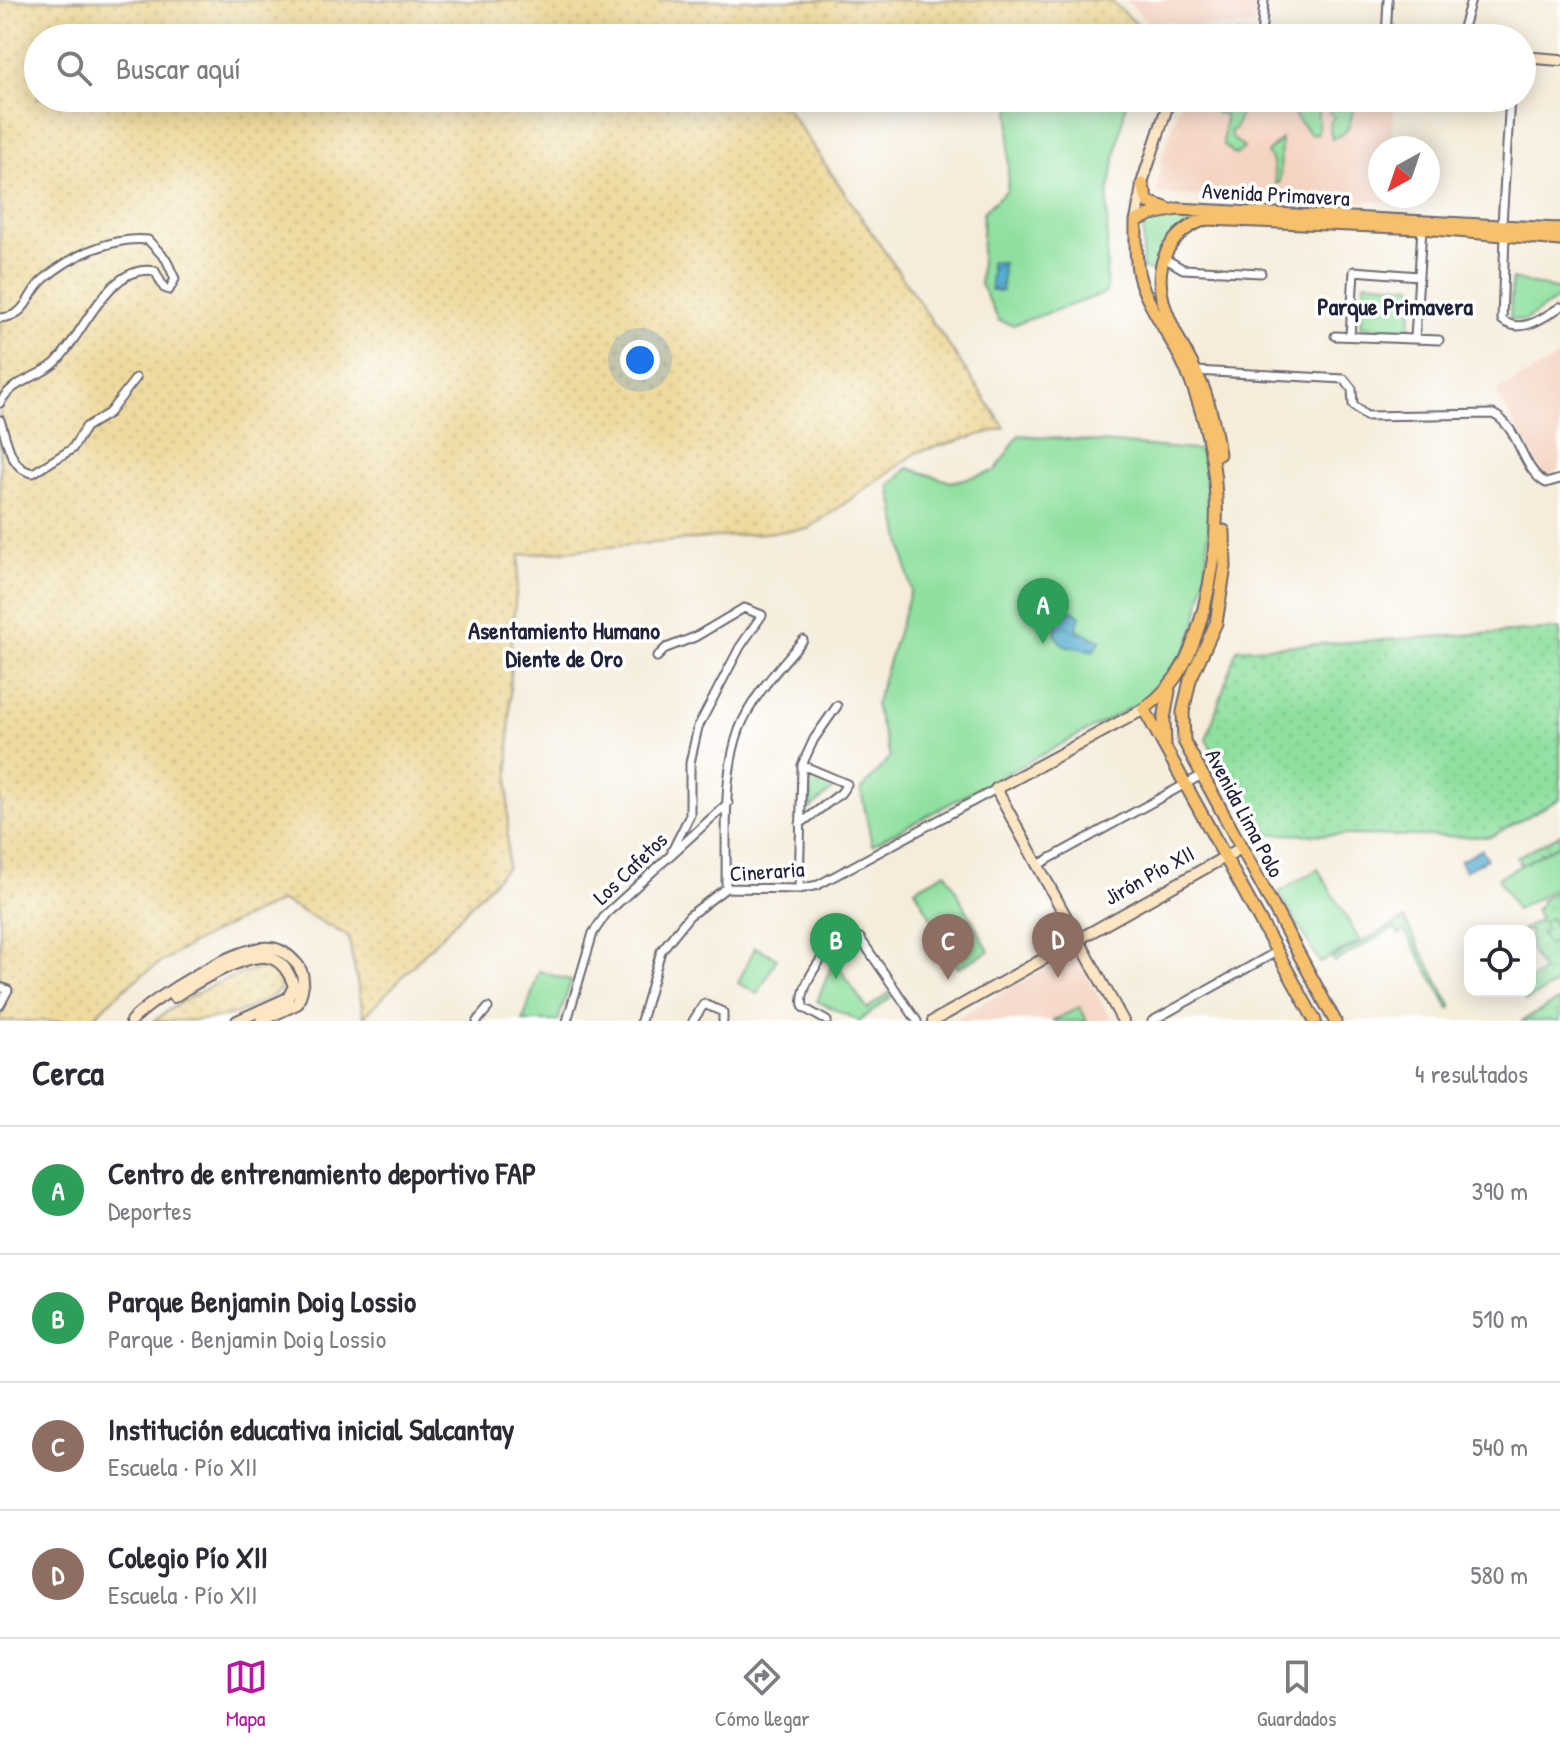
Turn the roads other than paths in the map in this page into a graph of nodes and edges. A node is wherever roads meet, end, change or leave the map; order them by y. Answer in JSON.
{"nodes":[{"id":1,"x":1264,"y":0,"type":"edge"},
{"id":2,"x":1388,"y":0,"type":"edge"},
{"id":3,"x":1471,"y":0,"type":"edge"},
{"id":4,"x":1263,"y":24,"type":"edge"},
{"id":5,"x":1387,"y":24,"type":"edge"},
{"id":6,"x":1464,"y":24,"type":"edge"},
{"id":7,"x":1536,"y":58,"type":"edge"},
{"id":8,"x":1560,"y":60,"type":"edge"},
{"id":9,"x":1165,"y":112,"type":"edge"},
{"id":10,"x":1509,"y":112,"type":"edge"},
{"id":11,"x":1142,"y":184,"type":"junction"},
{"id":12,"x":1178,"y":209,"type":"junction"},
{"id":13,"x":1136,"y":221,"type":"junction"},
{"id":14,"x":1422,"y":228,"type":"junction"},
{"id":15,"x":1504,"y":229,"type":"junction"},
{"id":16,"x":1560,"y":229,"type":"edge"},
{"id":17,"x":1560,"y":240,"type":"edge"},
{"id":18,"x":1164,"y":258,"type":"junction"},
{"id":19,"x":1137,"y":263,"type":"junction"},
{"id":20,"x":1159,"y":272,"type":"junction"},
{"id":21,"x":1261,"y":273,"type":"dead end"},
{"id":22,"x":1419,"y":276,"type":"junction"},
{"id":23,"x":1560,"y":307,"type":"edge"},
{"id":24,"x":0,"y":318,"type":"edge"},
{"id":25,"x":1335,"y":336,"type":"dead end"},
{"id":26,"x":1350,"y":336,"type":"junction"},
{"id":27,"x":1415,"y":338,"type":"junction"},
{"id":28,"x":1439,"y":340,"type":"dead end"},
{"id":29,"x":1195,"y":371,"type":"junction"},
{"id":30,"x":136,"y":378,"type":"dead end"},
{"id":31,"x":0,"y":403,"type":"edge"},
{"id":32,"x":0,"y":420,"type":"edge"},
{"id":33,"x":1560,"y":479,"type":"edge"},
{"id":34,"x":803,"y":640,"type":"dead end"},
{"id":35,"x":657,"y":657,"type":"dead end"},
{"id":36,"x":1170,"y":689,"type":"junction"},
{"id":37,"x":837,"y":706,"type":"dead end"},
{"id":38,"x":1144,"y":709,"type":"junction"},
{"id":39,"x":1165,"y":745,"type":"junction"},
{"id":40,"x":802,"y":765,"type":"junction"},
{"id":41,"x":1202,"y":775,"type":"junction"},
{"id":42,"x":1184,"y":784,"type":"junction"},
{"id":43,"x":996,"y":789,"type":"junction"},
{"id":44,"x":728,"y":803,"type":"junction"},
{"id":45,"x":800,"y":824,"type":"junction"},
{"id":46,"x":1241,"y":848,"type":"junction"},
{"id":47,"x":672,"y":851,"type":"junction"},
{"id":48,"x":1225,"y":856,"type":"junction"},
{"id":49,"x":1038,"y":865,"type":"junction"},
{"id":50,"x":726,"y":888,"type":"junction"},
{"id":51,"x":799,"y":889,"type":"junction"},
{"id":52,"x":1077,"y":938,"type":"junction"},
{"id":53,"x":1278,"y":951,"type":"junction"},
{"id":54,"x":0,"y":987,"type":"edge"},
{"id":55,"x":1317,"y":987,"type":"junction"},
{"id":56,"x":1301,"y":996,"type":"junction"},
{"id":57,"x":0,"y":1005,"type":"edge"},
{"id":58,"x":488,"y":1008,"type":"dead end"},
{"id":59,"x":131,"y":1021,"type":"edge"},
{"id":60,"x":140,"y":1021,"type":"edge"},
{"id":61,"x":237,"y":1021,"type":"edge"},
{"id":62,"x":261,"y":1021,"type":"edge"},
{"id":63,"x":477,"y":1021,"type":"edge"},
{"id":64,"x":567,"y":1021,"type":"edge"},
{"id":65,"x":641,"y":1021,"type":"edge"},
{"id":66,"x":693,"y":1021,"type":"edge"},
{"id":67,"x":723,"y":1021,"type":"edge"},
{"id":68,"x":827,"y":1021,"type":"edge"},
{"id":69,"x":917,"y":1021,"type":"edge"},
{"id":70,"x":933,"y":1021,"type":"edge"},
{"id":71,"x":1123,"y":1021,"type":"edge"},
{"id":72,"x":1152,"y":1021,"type":"edge"},
{"id":73,"x":1315,"y":1021,"type":"edge"},
{"id":74,"x":1335,"y":1021,"type":"edge"}],
"edges":[{"from":1,"to":4,"type":"street"},
{"from":2,"to":5,"type":"street"},
{"from":3,"to":6,"type":"street"},
{"from":7,"to":8,"type":"street"},
{"from":9,"to":11,"type":"street"},
{"from":10,"to":15,"type":"street"},
{"from":11,"to":12,"type":"main road"},
{"from":11,"to":13,"type":"street"},
{"from":12,"to":13,"type":"main road","name":"Avenida Primavera"},
{"from":12,"to":15,"type":"main road","name":"Avenida Primavera"},
{"from":13,"to":19,"type":"main road"},
{"from":14,"to":15,"type":"main road","name":"Avenida Primavera"},
{"from":14,"to":18,"type":"main road","name":"Avenida Primavera"},
{"from":14,"to":22,"type":"street"},
{"from":15,"to":16,"type":"main road","name":"Avenida Primavera"},
{"from":15,"to":17,"type":"main road","name":"Avenida Primavera"},
{"from":15,"to":23,"type":"street"},
{"from":18,"to":20,"type":"main road","name":"Avenida Primavera"},
{"from":18,"to":21,"type":"street"},
{"from":19,"to":20,"type":"main road"},
{"from":19,"to":36,"type":"main road"},
{"from":20,"to":29,"type":"main road","name":"Avenida Lima Polo"},
{"from":22,"to":26,"type":"street"},
{"from":22,"to":27,"type":"street"},
{"from":24,"to":31,"type":"street"},
{"from":25,"to":26,"type":"street"},
{"from":26,"to":27,"type":"street"},
{"from":27,"to":28,"type":"street"},
{"from":29,"to":33,"type":"street"},
{"from":29,"to":41,"type":"main road","name":"Avenida Lima Polo"},
{"from":30,"to":32,"type":"street"},
{"from":34,"to":44,"type":"street"},
{"from":35,"to":47,"type":"street"},
{"from":36,"to":38,"type":"main road"},
{"from":36,"to":39,"type":"main road","name":"Avenida Lima Polo"},
{"from":37,"to":40,"type":"street"},
{"from":38,"to":39,"type":"main road","name":"Avenida Lima Polo"},
{"from":38,"to":43,"type":"street"},
{"from":39,"to":42,"type":"main road","name":"Avenida Lima Polo"},
{"from":40,"to":45,"type":"street"},
{"from":40,"to":45,"type":"street"},
{"from":41,"to":42,"type":"street"},
{"from":41,"to":46,"type":"main road","name":"Avenida Lima Polo"},
{"from":42,"to":48,"type":"main road","name":"Avenida Lima Polo"},
{"from":42,"to":49,"type":"street"},
{"from":43,"to":49,"type":"street"},
{"from":43,"to":51,"type":"street","name":"Cineraria"},
{"from":44,"to":47,"type":"street","name":"Los Cafetos"},
{"from":44,"to":50,"type":"street"},
{"from":45,"to":51,"type":"street"},
{"from":46,"to":48,"type":"street","name":"Jirón Pío XII"},
{"from":46,"to":55,"type":"main road","name":"Avenida Lima Polo"},
{"from":47,"to":64,"type":"street","name":"Los Cafetos"},
{"from":48,"to":52,"type":"street","name":"Jirón Pío XII"},
{"from":48,"to":53,"type":"main road","name":"Avenida Lima Polo"},
{"from":49,"to":52,"type":"street"},
{"from":50,"to":51,"type":"street","name":"Cineraria"},
{"from":50,"to":65,"type":"street","name":"Cineraria"},
{"from":52,"to":70,"type":"street","name":"Jirón Pío XII"},
{"from":52,"to":71,"type":"street"},
{"from":53,"to":56,"type":"main road","name":"Avenida Lima Polo"},
{"from":53,"to":72,"type":"street"},
{"from":54,"to":57,"type":"street"},
{"from":55,"to":56,"type":"main road"},
{"from":55,"to":74,"type":"main road","name":"Avenida Lima Polo"},
{"from":56,"to":73,"type":"main road","name":"Avenida Lima Polo"},
{"from":58,"to":63,"type":"street"},
{"from":59,"to":62,"type":"street"},
{"from":60,"to":61,"type":"street"},
{"from":66,"to":67,"type":"street"},
{"from":68,"to":69,"type":"street"}]}
